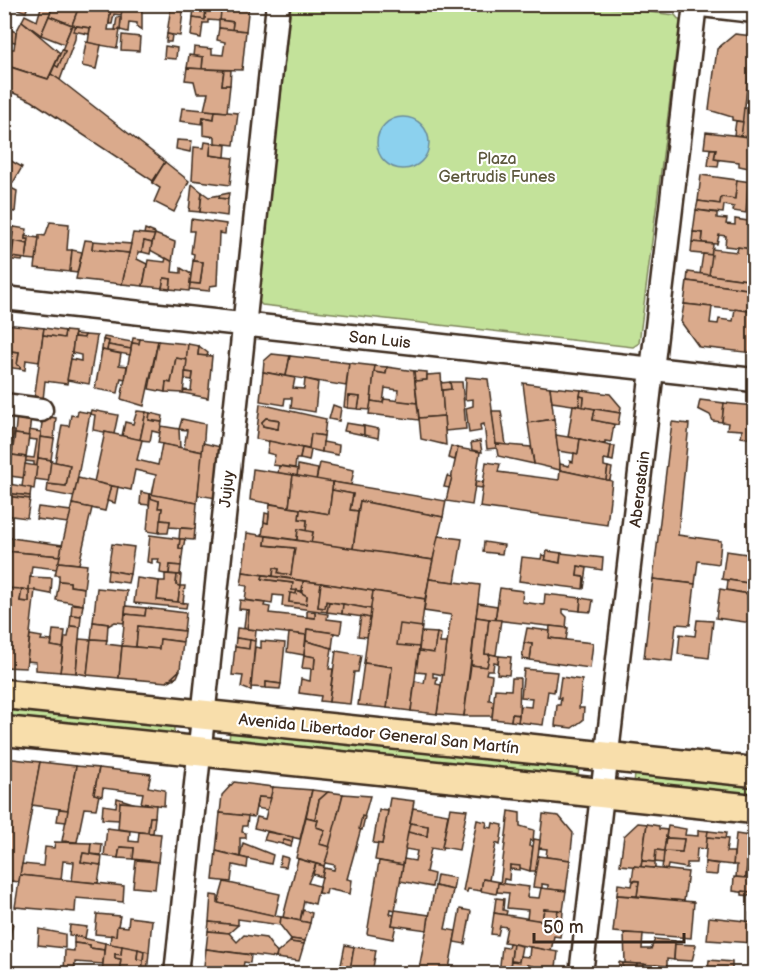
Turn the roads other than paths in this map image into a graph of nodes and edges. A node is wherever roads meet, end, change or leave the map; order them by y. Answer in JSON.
{"nodes":[{"id":1,"x":278,"y":4,"type":"edge"},
{"id":2,"x":694,"y":5,"type":"edge"},
{"id":3,"x":754,"y":11,"type":"edge"},
{"id":4,"x":4,"y":298,"type":"edge"},
{"id":5,"x":243,"y":324,"type":"junction"},
{"id":6,"x":652,"y":369,"type":"junction"},
{"id":7,"x":754,"y":380,"type":"edge"},
{"id":8,"x":4,"y":405,"type":"edge"},
{"id":9,"x":41,"y":410,"type":"dead end"},
{"id":10,"x":4,"y":694,"type":"edge"},
{"id":11,"x":202,"y":715,"type":"junction"},
{"id":12,"x":4,"y":731,"type":"edge"},
{"id":13,"x":198,"y":751,"type":"junction"},
{"id":14,"x":607,"y":757,"type":"junction"},
{"id":15,"x":754,"y":772,"type":"edge"},
{"id":16,"x":603,"y":793,"type":"junction"},
{"id":17,"x":754,"y":809,"type":"edge"},
{"id":18,"x":176,"y":974,"type":"edge"},
{"id":19,"x":581,"y":974,"type":"edge"}],
"edges":[{"from":1,"to":5,"type":"street","name":"Jujuy"},
{"from":2,"to":3,"type":"street"},
{"from":2,"to":6,"type":"street","name":"Aberastain"},
{"from":4,"to":5,"type":"street","name":"San Luis"},
{"from":5,"to":6,"type":"street","name":"San Luis"},
{"from":5,"to":11,"type":"street","name":"Jujuy"},
{"from":6,"to":7,"type":"street","name":"San Luis"},
{"from":6,"to":14,"type":"street","name":"Aberastain"},
{"from":8,"to":9,"type":"street"},
{"from":10,"to":11,"type":"main road","name":"Avenida Libertador General San Martín"},
{"from":11,"to":13,"type":"street","name":"Jujuy"},
{"from":11,"to":14,"type":"main road","name":"Avenida Libertador General San Martín"},
{"from":12,"to":13,"type":"main road"},
{"from":13,"to":16,"type":"main road"},
{"from":13,"to":18,"type":"street","name":"Jujuy"},
{"from":14,"to":15,"type":"main road","name":"Avenida Libertador General San Martín"},
{"from":14,"to":16,"type":"street","name":"Aberastain"},
{"from":16,"to":17,"type":"main road"},
{"from":16,"to":19,"type":"street","name":"Aberastain"}]}
